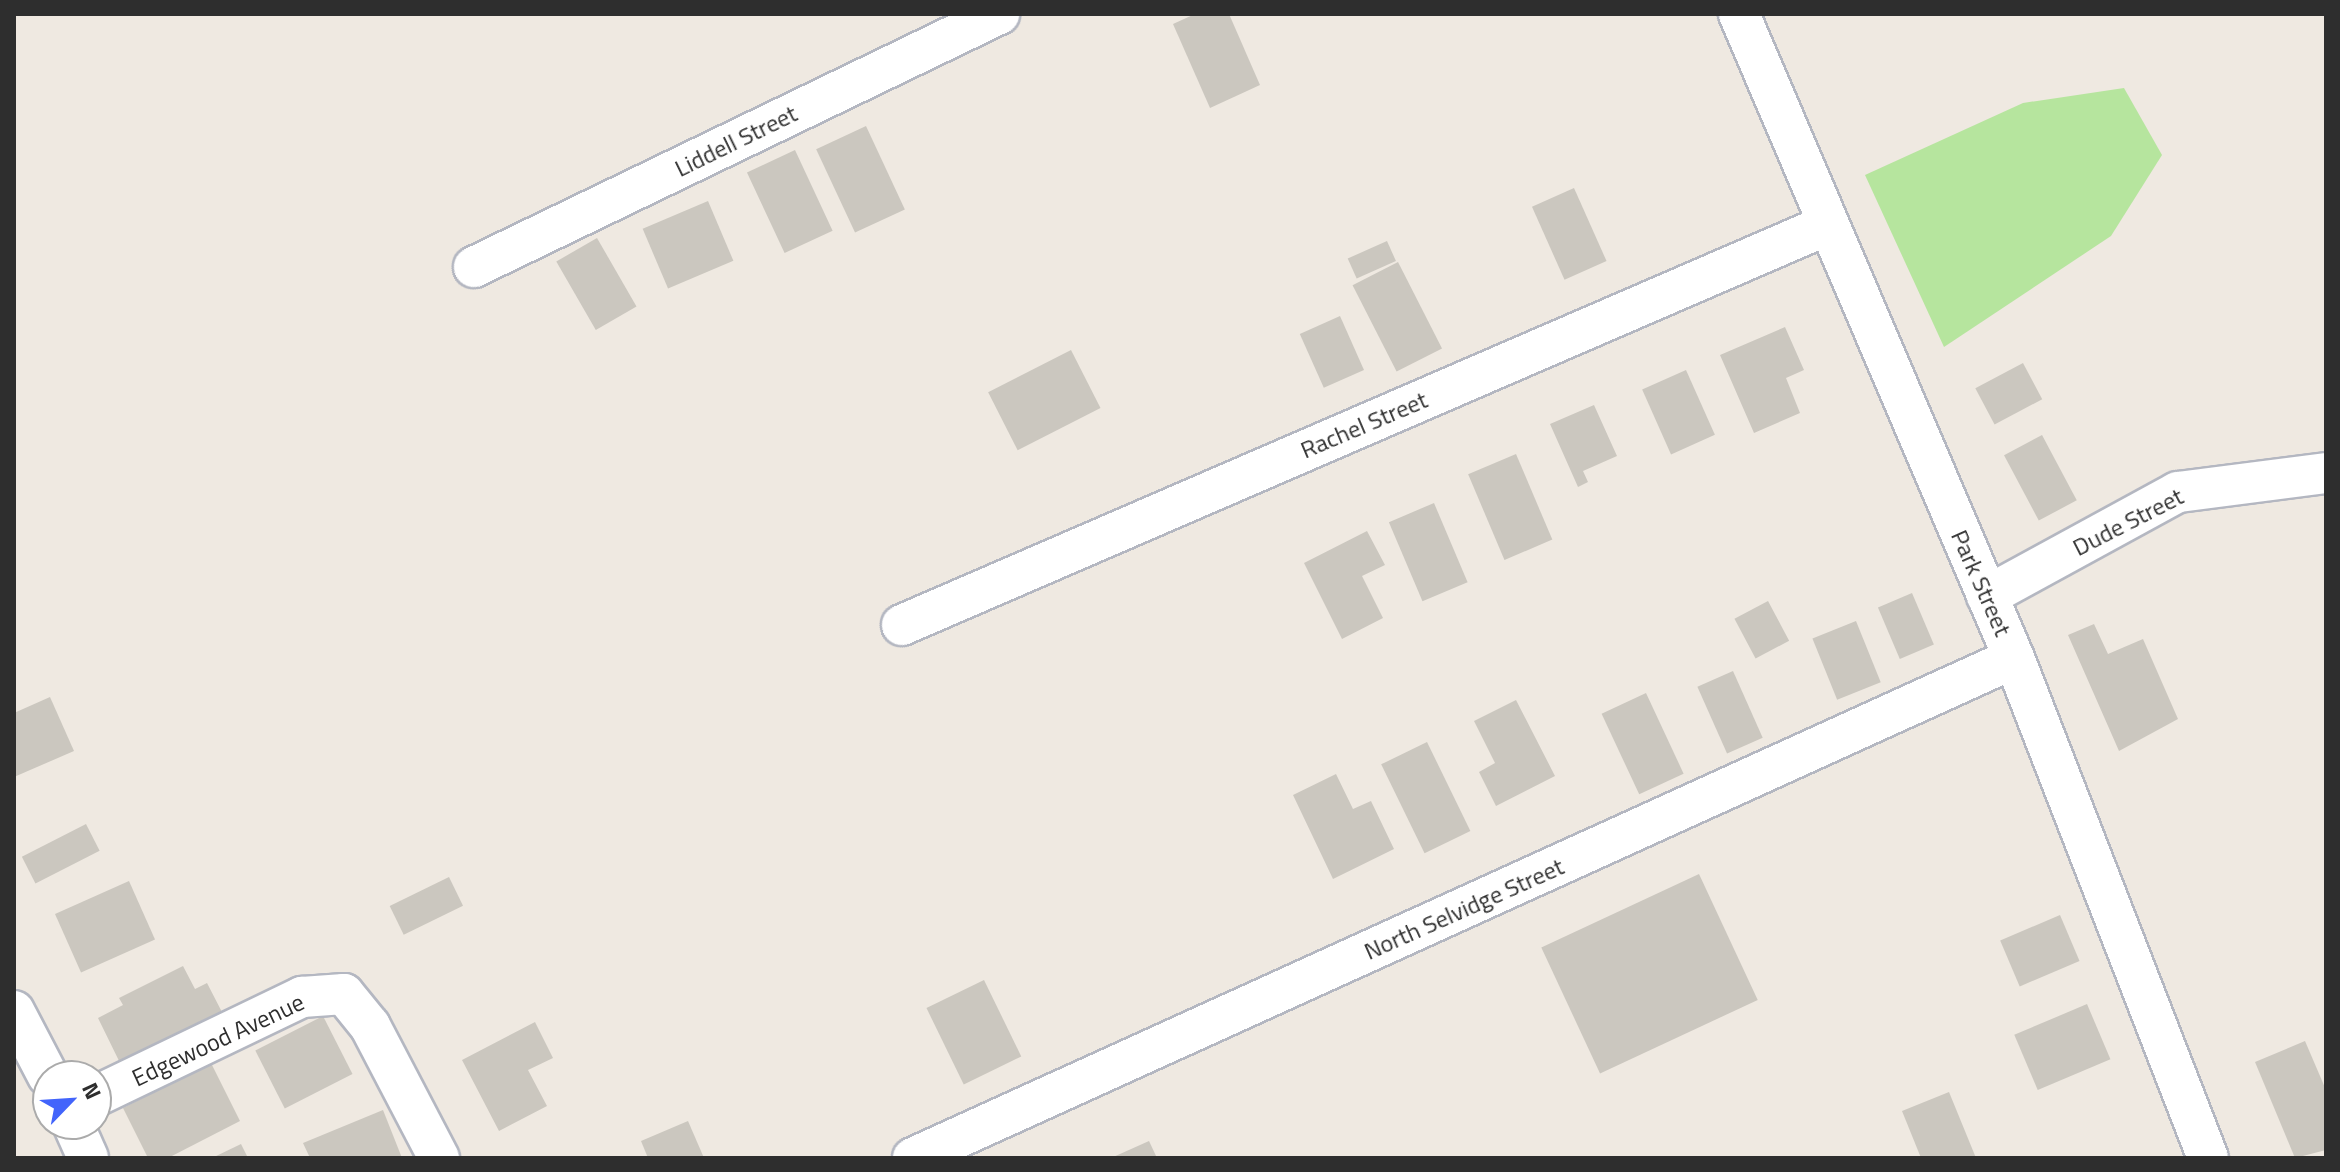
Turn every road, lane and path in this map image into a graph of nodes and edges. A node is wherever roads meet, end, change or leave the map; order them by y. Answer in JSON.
{"nodes":[{"id":1,"x":999,"y":14,"type":"edge"},
{"id":2,"x":1739,"y":14,"type":"edge"},
{"id":3,"x":1827,"y":225,"type":"junction"},
{"id":4,"x":474,"y":267,"type":"dead end"},
{"id":5,"x":2326,"y":473,"type":"edge"},
{"id":6,"x":1987,"y":596,"type":"junction"},
{"id":7,"x":902,"y":625,"type":"dead end"},
{"id":8,"x":2014,"y":658,"type":"junction"},
{"id":9,"x":14,"y":1011,"type":"edge"},
{"id":10,"x":40,"y":1060,"type":"edge"},
{"id":11,"x":112,"y":1088,"type":"edge"},
{"id":12,"x":439,"y":1158,"type":"edge"},
{"id":13,"x":913,"y":1158,"type":"edge"},
{"id":14,"x":2208,"y":1158,"type":"edge"}],
"edges":[{"from":1,"to":4,"type":"street","name":"Liddell Street"},
{"from":2,"to":3,"type":"street","name":"Park Street"},
{"from":3,"to":6,"type":"street","name":"Park Street"},
{"from":3,"to":7,"type":"street","name":"Rachel Street"},
{"from":5,"to":6,"type":"street","name":"Dude Street"},
{"from":6,"to":8,"type":"street","name":"Park Street"},
{"from":8,"to":13,"type":"street","name":"North Selvidge Street"},
{"from":8,"to":14,"type":"street","name":"Park Street"},
{"from":9,"to":10,"type":"street"},
{"from":11,"to":12,"type":"street","name":"Edgewood Avenue"}]}
